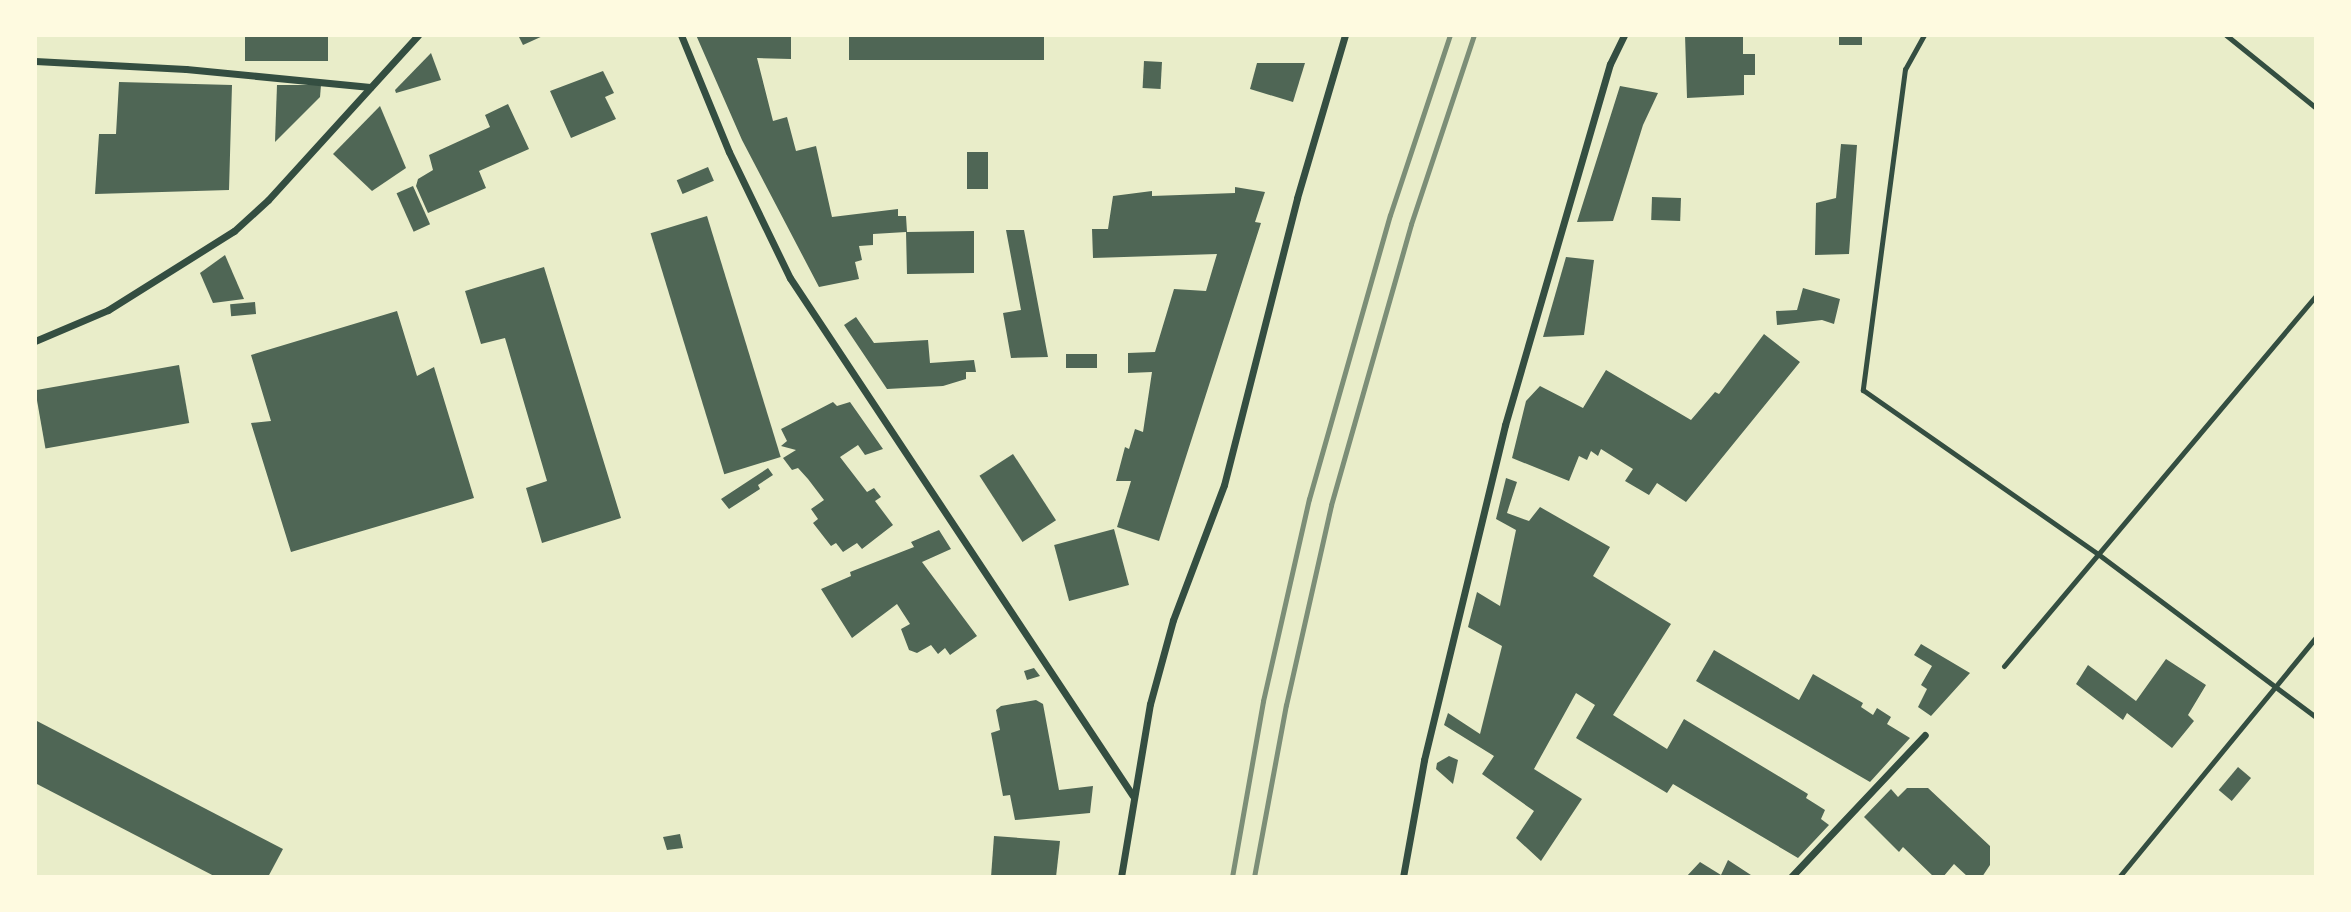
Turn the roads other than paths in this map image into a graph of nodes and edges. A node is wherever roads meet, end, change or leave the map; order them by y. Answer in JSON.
{"nodes":[{"id":1,"x":418,"y":35,"type":"edge"},
{"id":2,"x":681,"y":35,"type":"edge"},
{"id":3,"x":1345,"y":35,"type":"edge"},
{"id":4,"x":1624,"y":35,"type":"edge"},
{"id":5,"x":1924,"y":35,"type":"edge"},
{"id":6,"x":2226,"y":35,"type":"edge"},
{"id":7,"x":35,"y":61,"type":"edge"},
{"id":8,"x":370,"y":88,"type":"junction"},
{"id":9,"x":2316,"y":108,"type":"edge"},
{"id":10,"x":2316,"y":295,"type":"edge"},
{"id":11,"x":35,"y":341,"type":"edge"},
{"id":12,"x":2098,"y":554,"type":"junction"},
{"id":13,"x":2316,"y":637,"type":"edge"},
{"id":14,"x":2004,"y":666,"type":"dead end"},
{"id":15,"x":2276,"y":687,"type":"junction"},
{"id":16,"x":2316,"y":717,"type":"edge"},
{"id":17,"x":1925,"y":735,"type":"dead end"},
{"id":18,"x":1133,"y":796,"type":"junction"},
{"id":19,"x":1121,"y":877,"type":"edge"},
{"id":20,"x":1403,"y":877,"type":"edge"},
{"id":21,"x":1791,"y":877,"type":"edge"},
{"id":22,"x":2119,"y":877,"type":"edge"}],
"edges":[{"from":1,"to":8,"type":"street"},
{"from":2,"to":18,"type":"street"},
{"from":3,"to":18,"type":"street"},
{"from":4,"to":20,"type":"street"},
{"from":5,"to":12,"type":"lane"},
{"from":6,"to":9,"type":"lane"},
{"from":7,"to":8,"type":"street"},
{"from":8,"to":11,"type":"street"},
{"from":10,"to":12,"type":"lane"},
{"from":12,"to":14,"type":"lane"},
{"from":12,"to":15,"type":"lane"},
{"from":13,"to":15,"type":"lane"},
{"from":15,"to":16,"type":"lane"},
{"from":15,"to":22,"type":"lane"},
{"from":17,"to":21,"type":"street"},
{"from":18,"to":19,"type":"street"}]}
